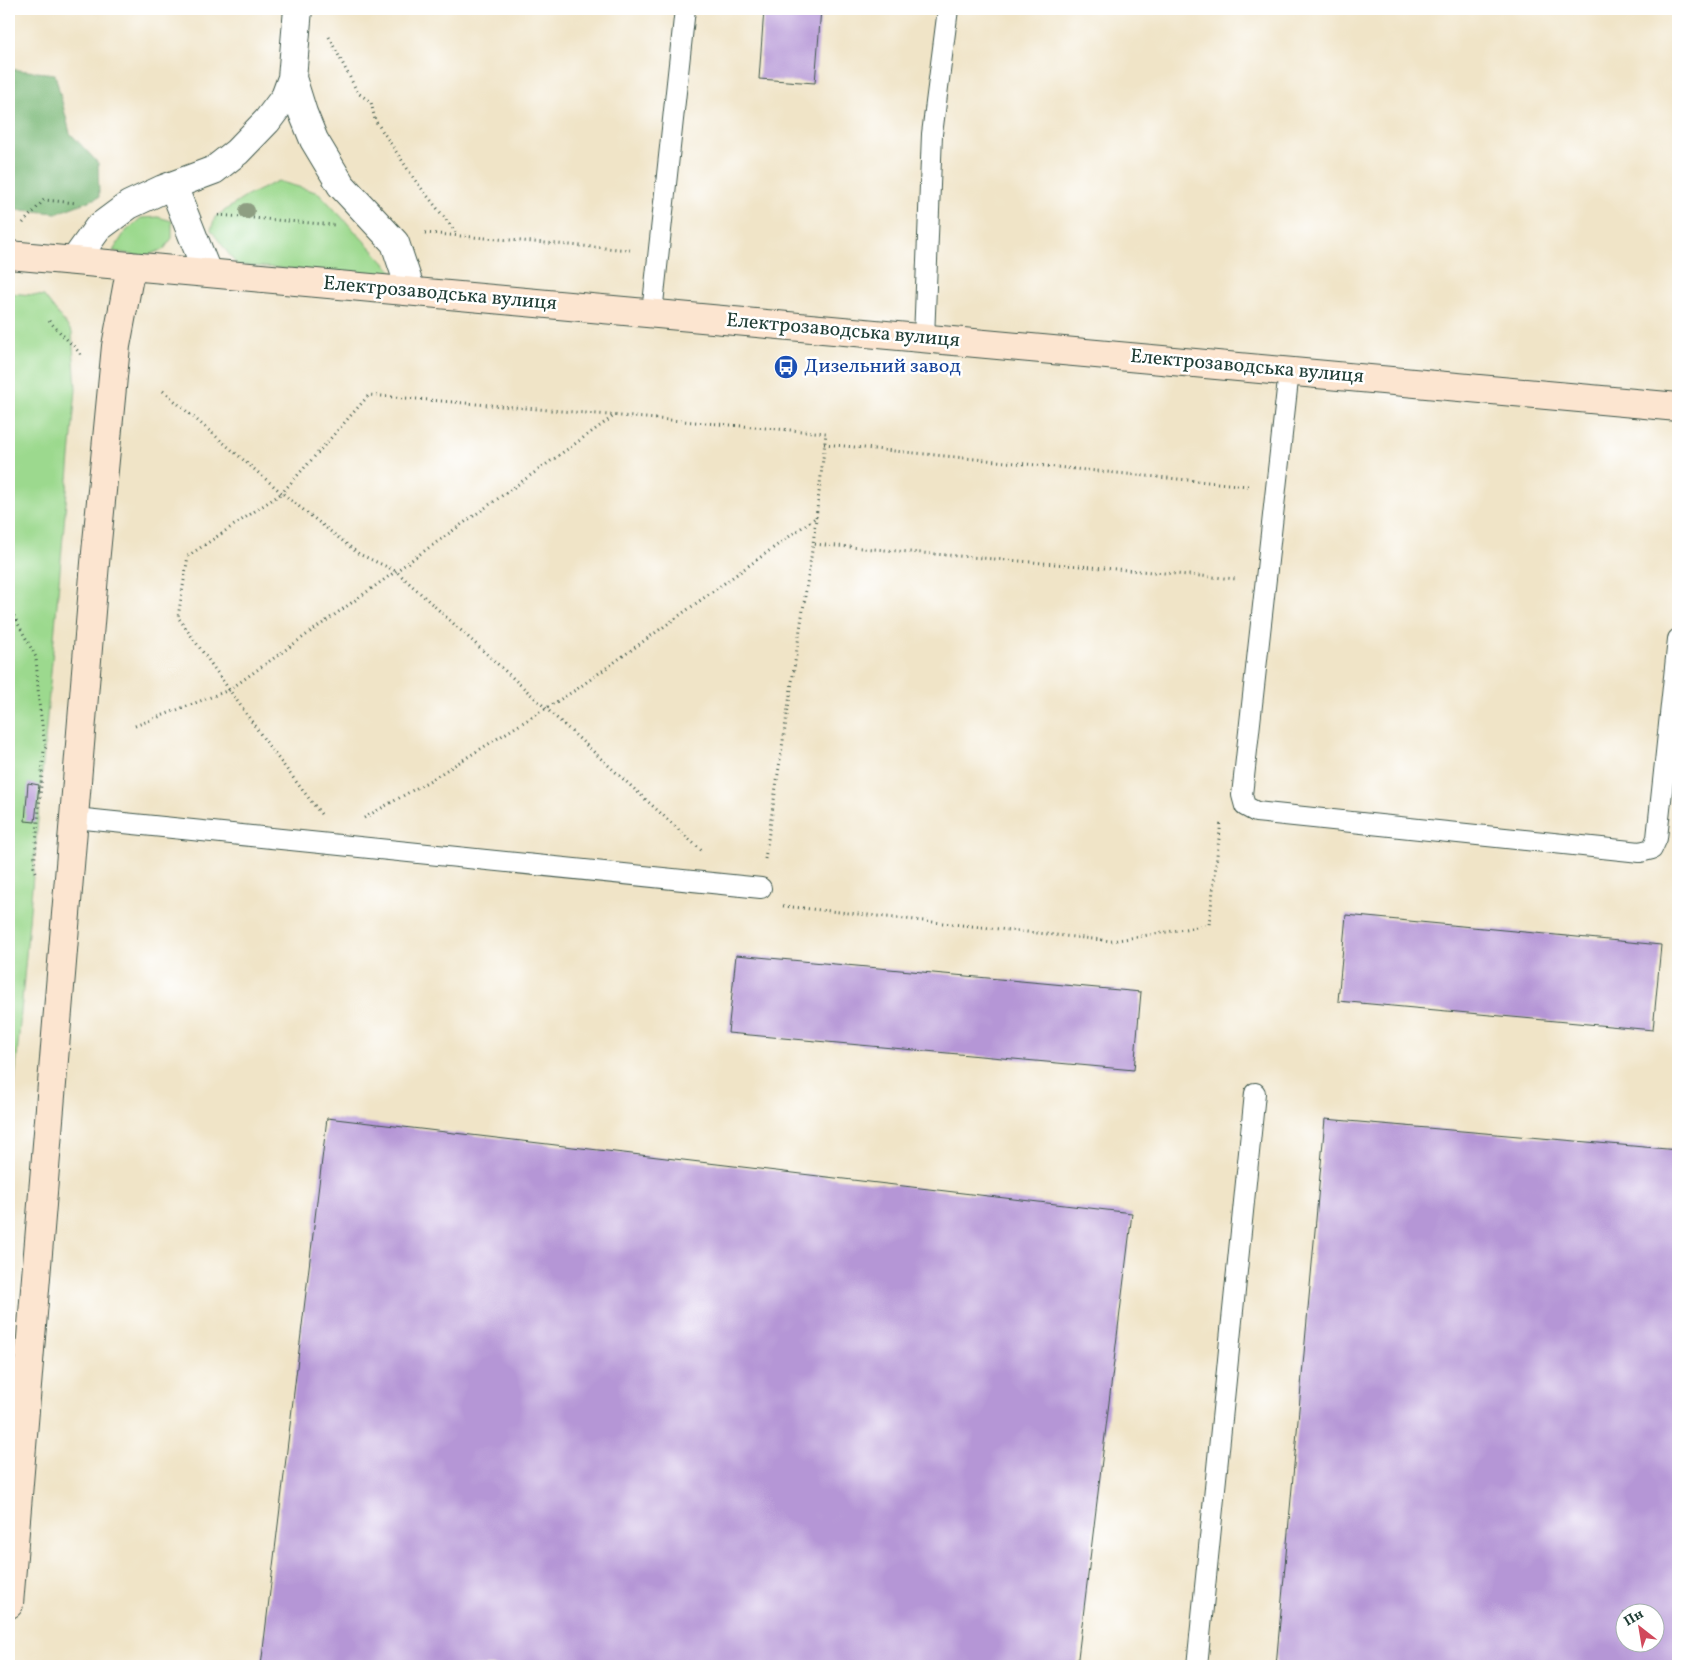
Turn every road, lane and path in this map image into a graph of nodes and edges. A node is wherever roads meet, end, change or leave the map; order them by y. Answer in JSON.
{"nodes":[{"id":1,"x":298,"y":9,"type":"edge"},
{"id":2,"x":685,"y":9,"type":"edge"},
{"id":3,"x":948,"y":9,"type":"edge"},
{"id":4,"x":328,"y":35,"type":"dead end"},
{"id":5,"x":292,"y":78,"type":"junction"},
{"id":6,"x":173,"y":186,"type":"junction"},
{"id":7,"x":458,"y":235,"type":"dead end"},
{"id":8,"x":9,"y":254,"type":"edge"},
{"id":9,"x":75,"y":260,"type":"junction"},
{"id":10,"x":131,"y":266,"type":"junction"},
{"id":11,"x":207,"y":272,"type":"junction"},
{"id":12,"x":411,"y":291,"type":"junction"},
{"id":13,"x":652,"y":313,"type":"junction"},
{"id":14,"x":924,"y":338,"type":"junction"},
{"id":15,"x":1289,"y":371,"type":"junction"},
{"id":16,"x":163,"y":391,"type":"dead end"},
{"id":17,"x":1678,"y":407,"type":"edge"},
{"id":18,"x":614,"y":416,"type":"junction"},
{"id":19,"x":824,"y":444,"type":"junction"},
{"id":20,"x":1276,"y":488,"type":"junction"},
{"id":21,"x":282,"y":493,"type":"junction"},
{"id":22,"x":815,"y":518,"type":"junction"},
{"id":23,"x":813,"y":544,"type":"junction"},
{"id":24,"x":396,"y":571,"type":"junction"},
{"id":25,"x":1266,"y":581,"type":"junction"},
{"id":26,"x":9,"y":607,"type":"edge"},
{"id":27,"x":1678,"y":639,"type":"edge"},
{"id":28,"x":229,"y":690,"type":"junction"},
{"id":29,"x":546,"y":709,"type":"junction"},
{"id":30,"x":135,"y":726,"type":"dead end"},
{"id":31,"x":45,"y":745,"type":"dead end"},
{"id":32,"x":1221,"y":816,"type":"dead end"},
{"id":33,"x":75,"y":818,"type":"junction"},
{"id":34,"x":346,"y":846,"type":"junction"},
{"id":35,"x":704,"y":854,"type":"dead end"},
{"id":36,"x":761,"y":888,"type":"junction"},
{"id":37,"x":1255,"y":1092,"type":"dead end"},
{"id":38,"x":9,"y":1604,"type":"edge"},
{"id":39,"x":1196,"y":1666,"type":"edge"}],
"edges":[{"from":1,"to":5,"type":"street"},
{"from":2,"to":13,"type":"lane"},
{"from":3,"to":14,"type":"lane"},
{"from":4,"to":7,"type":"path"},
{"from":5,"to":6,"type":"street"},
{"from":5,"to":12,"type":"street"},
{"from":6,"to":9,"type":"street"},
{"from":6,"to":11,"type":"street"},
{"from":8,"to":9,"type":"main road","name":"Електрозаводська вулиця"},
{"from":9,"to":10,"type":"main road","name":"Електрозаводська вулиця"},
{"from":10,"to":11,"type":"main road","name":"Електрозаводська вулиця"},
{"from":10,"to":33,"type":"main road"},
{"from":11,"to":12,"type":"main road","name":"Електрозаводська вулиця"},
{"from":12,"to":13,"type":"main road","name":"Електрозаводська вулиця"},
{"from":13,"to":14,"type":"main road","name":"Електрозаводська вулиця"},
{"from":14,"to":15,"type":"main road","name":"Електрозаводська вулиця"},
{"from":15,"to":17,"type":"main road","name":"Електрозаводська вулиця"},
{"from":15,"to":20,"type":"lane"},
{"from":16,"to":21,"type":"path"},
{"from":18,"to":19,"type":"path"},
{"from":18,"to":21,"type":"path"},
{"from":18,"to":24,"type":"path"},
{"from":19,"to":20,"type":"path"},
{"from":19,"to":22,"type":"path"},
{"from":20,"to":25,"type":"lane"},
{"from":21,"to":24,"type":"path"},
{"from":21,"to":28,"type":"path"},
{"from":22,"to":23,"type":"path"},
{"from":22,"to":29,"type":"path"},
{"from":23,"to":25,"type":"path"},
{"from":23,"to":36,"type":"path"},
{"from":24,"to":28,"type":"path"},
{"from":24,"to":29,"type":"path"},
{"from":25,"to":27,"type":"lane"},
{"from":26,"to":31,"type":"path"},
{"from":28,"to":30,"type":"path"},
{"from":28,"to":34,"type":"path"},
{"from":29,"to":34,"type":"path"},
{"from":29,"to":35,"type":"path"},
{"from":32,"to":36,"type":"path"},
{"from":33,"to":34,"type":"lane"},
{"from":33,"to":38,"type":"main road"},
{"from":34,"to":36,"type":"lane"},
{"from":37,"to":39,"type":"lane"}]}
